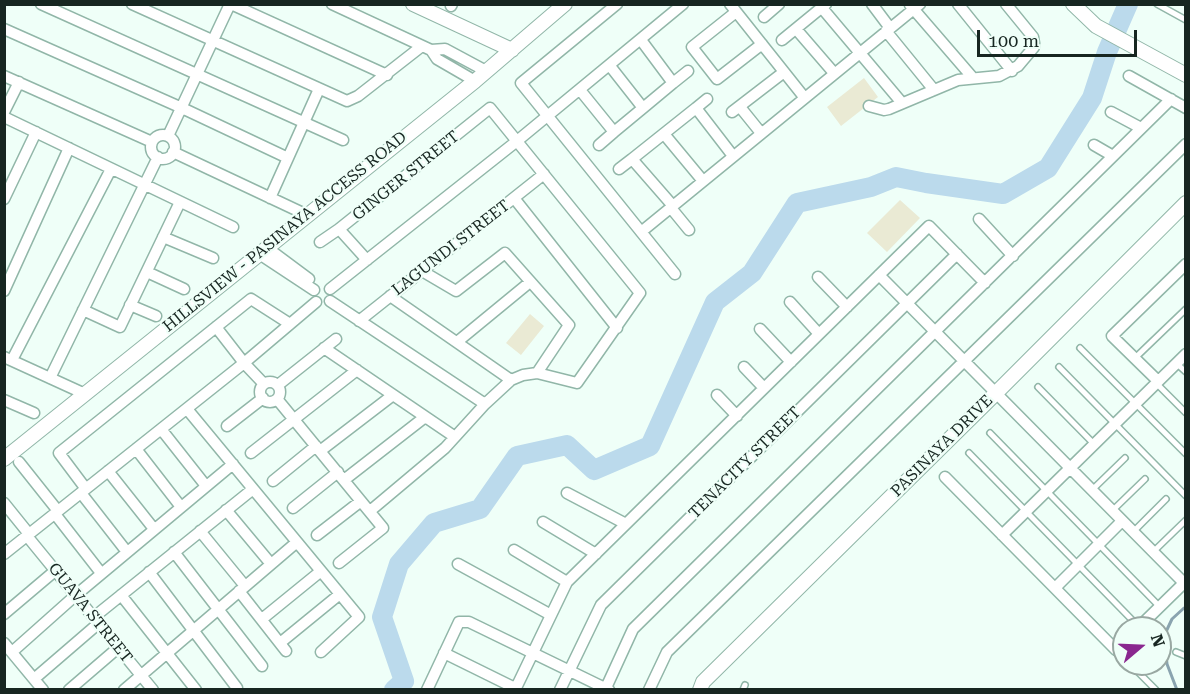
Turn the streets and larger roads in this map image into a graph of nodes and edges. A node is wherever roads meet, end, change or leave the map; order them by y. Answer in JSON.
{"nodes":[{"id":1,"x":41,"y":4,"type":"edge"},
{"id":2,"x":132,"y":4,"type":"edge"},
{"id":3,"x":231,"y":4,"type":"edge"},
{"id":4,"x":332,"y":4,"type":"edge"},
{"id":5,"x":413,"y":4,"type":"edge"},
{"id":6,"x":565,"y":4,"type":"edge"},
{"id":7,"x":617,"y":4,"type":"edge"},
{"id":8,"x":872,"y":4,"type":"edge"},
{"id":9,"x":958,"y":4,"type":"edge"},
{"id":10,"x":1006,"y":4,"type":"edge"},
{"id":11,"x":1073,"y":4,"type":"edge"},
{"id":12,"x":778,"y":5,"type":"edge"},
{"id":13,"x":680,"y":6,"type":"edge"},
{"id":14,"x":824,"y":6,"type":"edge"},
{"id":15,"x":914,"y":6,"type":"edge"},
{"id":16,"x":733,"y":8,"type":"edge"},
{"id":17,"x":764,"y":16,"type":"dead end"},
{"id":18,"x":4,"y":29,"type":"edge"},
{"id":19,"x":796,"y":29,"type":"junction"},
{"id":20,"x":888,"y":30,"type":"junction"},
{"id":21,"x":641,"y":40,"type":"junction"},
{"id":22,"x":782,"y":40,"type":"dead end"},
{"id":23,"x":213,"y":41,"type":"junction"},
{"id":24,"x":762,"y":44,"type":"junction"},
{"id":25,"x":427,"y":48,"type":"junction"},
{"id":26,"x":512,"y":50,"type":"junction"},
{"id":27,"x":860,"y":52,"type":"junction"},
{"id":28,"x":610,"y":66,"type":"junction"},
{"id":29,"x":486,"y":71,"type":"junction"},
{"id":30,"x":688,"y":71,"type":"dead end"},
{"id":31,"x":1012,"y":71,"type":"junction"},
{"id":32,"x":784,"y":72,"type":"junction"},
{"id":33,"x":834,"y":73,"type":"junction"},
{"id":34,"x":197,"y":75,"type":"junction"},
{"id":35,"x":387,"y":75,"type":"junction"},
{"id":36,"x":1185,"y":75,"type":"edge"},
{"id":37,"x":4,"y":76,"type":"edge"},
{"id":38,"x":1129,"y":76,"type":"dead end"},
{"id":39,"x":973,"y":78,"type":"junction"},
{"id":40,"x":475,"y":81,"type":"junction"},
{"id":41,"x":19,"y":82,"type":"junction"},
{"id":42,"x":674,"y":83,"type":"junction"},
{"id":43,"x":319,"y":89,"type":"junction"},
{"id":44,"x":580,"y":90,"type":"junction"},
{"id":45,"x":934,"y":90,"type":"junction"},
{"id":46,"x":804,"y":97,"type":"junction"},
{"id":47,"x":707,"y":99,"type":"dead end"},
{"id":48,"x":1171,"y":99,"type":"junction"},
{"id":49,"x":902,"y":103,"type":"junction"},
{"id":50,"x":868,"y":106,"type":"dead end"},
{"id":51,"x":182,"y":108,"type":"junction"},
{"id":52,"x":643,"y":108,"type":"junction"},
{"id":53,"x":696,"y":108,"type":"junction"},
{"id":54,"x":1185,"y":108,"type":"edge"},
{"id":55,"x":1111,"y":111,"type":"dead end"},
{"id":56,"x":4,"y":112,"type":"edge"},
{"id":57,"x":548,"y":116,"type":"junction"},
{"id":58,"x":4,"y":117,"type":"edge"},
{"id":59,"x":304,"y":123,"type":"junction"},
{"id":60,"x":1141,"y":128,"type":"junction"},
{"id":61,"x":36,"y":132,"type":"junction"},
{"id":62,"x":614,"y":132,"type":"junction"},
{"id":63,"x":664,"y":134,"type":"junction"},
{"id":64,"x":761,"y":134,"type":"junction"},
{"id":65,"x":168,"y":136,"type":"junction"},
{"id":66,"x":343,"y":140,"type":"dead end"},
{"id":67,"x":517,"y":141,"type":"junction"},
{"id":68,"x":152,"y":142,"type":"junction"},
{"id":69,"x":1185,"y":144,"type":"edge"},
{"id":70,"x":599,"y":145,"type":"dead end"},
{"id":71,"x":1094,"y":145,"type":"dead end"},
{"id":72,"x":69,"y":148,"type":"junction"},
{"id":73,"x":173,"y":152,"type":"junction"},
{"id":74,"x":733,"y":156,"type":"junction"},
{"id":75,"x":1113,"y":156,"type":"junction"},
{"id":76,"x":158,"y":157,"type":"junction"},
{"id":77,"x":288,"y":158,"type":"junction"},
{"id":78,"x":632,"y":159,"type":"junction"},
{"id":79,"x":111,"y":169,"type":"junction"},
{"id":80,"x":620,"y":169,"type":"dead end"},
{"id":81,"x":544,"y":174,"type":"junction"},
{"id":82,"x":703,"y":181,"type":"junction"},
{"id":83,"x":145,"y":185,"type":"junction"},
{"id":84,"x":270,"y":198,"type":"junction"},
{"id":85,"x":514,"y":198,"type":"junction"},
{"id":86,"x":4,"y":199,"type":"edge"},
{"id":87,"x":180,"y":202,"type":"junction"},
{"id":88,"x":1185,"y":203,"type":"edge"},
{"id":89,"x":672,"y":207,"type":"junction"},
{"id":90,"x":307,"y":215,"type":"junction"},
{"id":91,"x":979,"y":219,"type":"dead end"},
{"id":92,"x":233,"y":227,"type":"dead end"},
{"id":93,"x":339,"y":229,"type":"junction"},
{"id":94,"x":689,"y":230,"type":"dead end"},
{"id":95,"x":641,"y":232,"type":"junction"},
{"id":96,"x":163,"y":237,"type":"junction"},
{"id":97,"x":320,"y":242,"type":"dead end"},
{"id":98,"x":262,"y":250,"type":"junction"},
{"id":99,"x":957,"y":254,"type":"junction"},
{"id":100,"x":1013,"y":256,"type":"junction"},
{"id":101,"x":213,"y":258,"type":"dead end"},
{"id":102,"x":367,"y":260,"type":"junction"},
{"id":103,"x":1185,"y":264,"type":"edge"},
{"id":104,"x":422,"y":271,"type":"junction"},
{"id":105,"x":147,"y":272,"type":"junction"},
{"id":106,"x":675,"y":274,"type":"dead end"},
{"id":107,"x":879,"y":275,"type":"junction"},
{"id":108,"x":818,"y":277,"type":"dead end"},
{"id":109,"x":530,"y":282,"type":"junction"},
{"id":110,"x":985,"y":283,"type":"junction"},
{"id":111,"x":184,"y":288,"type":"dead end"},
{"id":112,"x":321,"y":288,"type":"junction"},
{"id":113,"x":4,"y":291,"type":"edge"},
{"id":114,"x":390,"y":296,"type":"junction"},
{"id":115,"x":330,"y":301,"type":"junction"},
{"id":116,"x":316,"y":302,"type":"junction"},
{"id":117,"x":790,"y":302,"type":"dead end"},
{"id":118,"x":907,"y":303,"type":"junction"},
{"id":119,"x":130,"y":305,"type":"junction"},
{"id":120,"x":847,"y":307,"type":"junction"},
{"id":121,"x":83,"y":310,"type":"junction"},
{"id":122,"x":156,"y":316,"type":"dead end"},
{"id":123,"x":359,"y":321,"type":"junction"},
{"id":124,"x":290,"y":324,"type":"junction"},
{"id":125,"x":216,"y":327,"type":"junction"},
{"id":126,"x":617,"y":328,"type":"junction"},
{"id":127,"x":760,"y":329,"type":"dead end"},
{"id":128,"x":935,"y":332,"type":"junction"},
{"id":129,"x":819,"y":334,"type":"junction"},
{"id":130,"x":336,"y":339,"type":"dead end"},
{"id":131,"x":458,"y":342,"type":"junction"},
{"id":132,"x":324,"y":348,"type":"junction"},
{"id":133,"x":1185,"y":354,"type":"edge"},
{"id":134,"x":8,"y":359,"type":"edge"},
{"id":135,"x":964,"y":361,"type":"junction"},
{"id":136,"x":791,"y":362,"type":"junction"},
{"id":137,"x":244,"y":363,"type":"junction"},
{"id":138,"x":744,"y":367,"type":"dead end"},
{"id":139,"x":357,"y":370,"type":"junction"},
{"id":140,"x":537,"y":373,"type":"junction"},
{"id":141,"x":50,"y":378,"type":"junction"},
{"id":142,"x":511,"y":380,"type":"junction"},
{"id":143,"x":1157,"y":382,"type":"junction"},
{"id":144,"x":264,"y":384,"type":"junction"},
{"id":145,"x":278,"y":385,"type":"junction"},
{"id":146,"x":764,"y":388,"type":"junction"},
{"id":147,"x":996,"y":393,"type":"junction"},
{"id":148,"x":85,"y":394,"type":"junction"},
{"id":149,"x":393,"y":394,"type":"junction"},
{"id":150,"x":717,"y":394,"type":"dead end"},
{"id":151,"x":263,"y":398,"type":"junction"},
{"id":152,"x":4,"y":399,"type":"edge"},
{"id":153,"x":277,"y":399,"type":"junction"},
{"id":154,"x":485,"y":404,"type":"junction"},
{"id":155,"x":187,"y":408,"type":"junction"},
{"id":156,"x":34,"y":413,"type":"dead end"},
{"id":157,"x":737,"y":416,"type":"junction"},
{"id":158,"x":426,"y":417,"type":"junction"},
{"id":159,"x":294,"y":420,"type":"junction"},
{"id":160,"x":227,"y":426,"type":"dead end"},
{"id":161,"x":161,"y":429,"type":"junction"},
{"id":162,"x":455,"y":437,"type":"junction"},
{"id":163,"x":136,"y":449,"type":"junction"},
{"id":164,"x":318,"y":449,"type":"junction"},
{"id":165,"x":251,"y":453,"type":"dead end"},
{"id":166,"x":4,"y":459,"type":"edge"},
{"id":167,"x":19,"y":462,"type":"dead end"},
{"id":168,"x":233,"y":464,"type":"junction"},
{"id":169,"x":1070,"y":468,"type":"junction"},
{"id":170,"x":108,"y":471,"type":"junction"},
{"id":171,"x":341,"y":476,"type":"junction"},
{"id":172,"x":945,"y":477,"type":"dead end"},
{"id":173,"x":273,"y":481,"type":"dead end"},
{"id":174,"x":206,"y":486,"type":"junction"},
{"id":175,"x":253,"y":489,"type":"junction"},
{"id":176,"x":84,"y":491,"type":"junction"},
{"id":177,"x":567,"y":492,"type":"dead end"},
{"id":178,"x":361,"y":501,"type":"junction"},
{"id":179,"x":4,"y":503,"type":"edge"},
{"id":180,"x":181,"y":507,"type":"junction"},
{"id":181,"x":293,"y":508,"type":"dead end"},
{"id":182,"x":226,"y":510,"type":"junction"},
{"id":183,"x":370,"y":511,"type":"junction"},
{"id":184,"x":56,"y":513,"type":"junction"},
{"id":185,"x":1122,"y":520,"type":"junction"},
{"id":186,"x":543,"y":522,"type":"dead end"},
{"id":187,"x":626,"y":524,"type":"junction"},
{"id":188,"x":154,"y":529,"type":"junction"},
{"id":189,"x":200,"y":531,"type":"junction"},
{"id":190,"x":28,"y":535,"type":"junction"},
{"id":191,"x":317,"y":535,"type":"dead end"},
{"id":192,"x":1002,"y":535,"type":"junction"},
{"id":193,"x":297,"y":542,"type":"junction"},
{"id":194,"x":514,"y":550,"type":"dead end"},
{"id":195,"x":128,"y":552,"type":"junction"},
{"id":196,"x":174,"y":552,"type":"junction"},
{"id":197,"x":4,"y":554,"type":"edge"},
{"id":198,"x":596,"y":554,"type":"junction"},
{"id":199,"x":339,"y":563,"type":"dead end"},
{"id":200,"x":271,"y":564,"type":"junction"},
{"id":201,"x":458,"y":564,"type":"dead end"},
{"id":202,"x":56,"y":570,"type":"junction"},
{"id":203,"x":321,"y":571,"type":"junction"},
{"id":204,"x":149,"y":572,"type":"junction"},
{"id":205,"x":101,"y":573,"type":"junction"},
{"id":206,"x":567,"y":582,"type":"junction"},
{"id":207,"x":1185,"y":584,"type":"edge"},
{"id":208,"x":242,"y":588,"type":"junction"},
{"id":209,"x":1054,"y":588,"type":"junction"},
{"id":210,"x":340,"y":594,"type":"junction"},
{"id":211,"x":76,"y":595,"type":"junction"},
{"id":212,"x":121,"y":595,"type":"junction"},
{"id":213,"x":218,"y":609,"type":"junction"},
{"id":214,"x":4,"y":614,"type":"edge"},
{"id":215,"x":551,"y":615,"type":"junction"},
{"id":216,"x":1151,"y":616,"type":"edge"},
{"id":217,"x":262,"y":619,"type":"junction"},
{"id":218,"x":96,"y":620,"type":"junction"},
{"id":219,"x":193,"y":630,"type":"junction"},
{"id":220,"x":1112,"y":642,"type":"edge"},
{"id":221,"x":119,"y":647,"type":"junction"},
{"id":222,"x":8,"y":648,"type":"edge"},
{"id":223,"x":321,"y":652,"type":"dead end"},
{"id":224,"x":167,"y":653,"type":"junction"},
{"id":225,"x":444,"y":653,"type":"junction"},
{"id":226,"x":532,"y":653,"type":"junction"},
{"id":227,"x":262,"y":666,"type":"dead end"},
{"id":228,"x":568,"y":670,"type":"junction"},
{"id":229,"x":141,"y":675,"type":"junction"},
{"id":230,"x":34,"y":679,"type":"junction"},
{"id":231,"x":237,"y":688,"type":"edge"},
{"id":232,"x":428,"y":689,"type":"edge"},
{"id":233,"x":515,"y":689,"type":"edge"},
{"id":234,"x":606,"y":689,"type":"edge"},
{"id":235,"x":43,"y":690,"type":"edge"},
{"id":236,"x":69,"y":690,"type":"edge"},
{"id":237,"x":124,"y":690,"type":"edge"},
{"id":238,"x":153,"y":690,"type":"edge"},
{"id":239,"x":196,"y":690,"type":"edge"},
{"id":240,"x":560,"y":690,"type":"edge"},
{"id":241,"x":649,"y":690,"type":"edge"},
{"id":242,"x":700,"y":690,"type":"edge"}],
"edges":[{"from":1,"to":34,"type":"street"},
{"from":2,"to":23,"type":"street"},
{"from":3,"to":23,"type":"street"},
{"from":3,"to":35,"type":"street"},
{"from":4,"to":25,"type":"street"},
{"from":5,"to":26,"type":"street"},
{"from":6,"to":26,"type":"street","name":"HILLSVIEW - PASINAYA ACCESS ROAD"},
{"from":7,"to":57,"type":"street"},
{"from":8,"to":20,"type":"street"},
{"from":9,"to":31,"type":"street"},
{"from":10,"to":31,"type":"street"},
{"from":11,"to":36,"type":"street"},
{"from":12,"to":17,"type":"street"},
{"from":13,"to":21,"type":"street"},
{"from":14,"to":19,"type":"street"},
{"from":14,"to":27,"type":"street"},
{"from":15,"to":20,"type":"street"},
{"from":15,"to":39,"type":"street"},
{"from":16,"to":24,"type":"street"},
{"from":16,"to":24,"type":"street"},
{"from":18,"to":51,"type":"street"},
{"from":19,"to":22,"type":"street"},
{"from":19,"to":33,"type":"street"},
{"from":20,"to":27,"type":"street"},
{"from":20,"to":45,"type":"street"},
{"from":21,"to":28,"type":"street"},
{"from":21,"to":42,"type":"street"},
{"from":23,"to":34,"type":"street"},
{"from":23,"to":43,"type":"street"},
{"from":24,"to":32,"type":"street"},
{"from":25,"to":29,"type":"street"},
{"from":25,"to":35,"type":"street"},
{"from":25,"to":40,"type":"street"},
{"from":26,"to":29,"type":"street","name":"HILLSVIEW - PASINAYA ACCESS ROAD"},
{"from":27,"to":33,"type":"street"},
{"from":27,"to":49,"type":"street"},
{"from":28,"to":44,"type":"street"},
{"from":28,"to":52,"type":"street"},
{"from":29,"to":40,"type":"street","name":"HILLSVIEW - PASINAYA ACCESS ROAD"},
{"from":30,"to":42,"type":"street"},
{"from":31,"to":39,"type":"street"},
{"from":32,"to":46,"type":"street"},
{"from":32,"to":64,"type":"street"},
{"from":33,"to":46,"type":"street"},
{"from":34,"to":51,"type":"street"},
{"from":34,"to":59,"type":"street"},
{"from":35,"to":43,"type":"street"},
{"from":37,"to":41,"type":"street"},
{"from":38,"to":48,"type":"street"},
{"from":39,"to":45,"type":"street"},
{"from":40,"to":90,"type":"street","name":"HILLSVIEW - PASINAYA ACCESS ROAD"},
{"from":41,"to":56,"type":"street"},
{"from":41,"to":68,"type":"street"},
{"from":42,"to":52,"type":"street"},
{"from":43,"to":59,"type":"street"},
{"from":44,"to":57,"type":"street"},
{"from":44,"to":62,"type":"street"},
{"from":45,"to":49,"type":"street"},
{"from":46,"to":64,"type":"street"},
{"from":47,"to":53,"type":"street"},
{"from":48,"to":54,"type":"street"},
{"from":48,"to":60,"type":"street"},
{"from":49,"to":50,"type":"street"},
{"from":51,"to":65,"type":"street"},
{"from":51,"to":77,"type":"street"},
{"from":52,"to":62,"type":"street"},
{"from":53,"to":63,"type":"street"},
{"from":53,"to":74,"type":"street"},
{"from":55,"to":60,"type":"street"},
{"from":57,"to":67,"type":"street"},
{"from":57,"to":95,"type":"street"},
{"from":58,"to":61,"type":"street"},
{"from":59,"to":66,"type":"street"},
{"from":59,"to":77,"type":"street"},
{"from":60,"to":75,"type":"street"},
{"from":61,"to":72,"type":"street"},
{"from":61,"to":86,"type":"street"},
{"from":62,"to":70,"type":"street"},
{"from":63,"to":78,"type":"street"},
{"from":63,"to":82,"type":"street"},
{"from":64,"to":74,"type":"street"},
{"from":65,"to":68,"type":"street"},
{"from":65,"to":73,"type":"street"},
{"from":67,"to":81,"type":"street"},
{"from":67,"to":93,"type":"street","name":"GINGER STREET"},
{"from":67,"to":102,"type":"street"},
{"from":68,"to":76,"type":"street"},
{"from":69,"to":135,"type":"street"},
{"from":71,"to":75,"type":"street"},
{"from":72,"to":79,"type":"street"},
{"from":72,"to":113,"type":"street"},
{"from":73,"to":76,"type":"street"},
{"from":73,"to":84,"type":"street"},
{"from":74,"to":82,"type":"street"},
{"from":75,"to":100,"type":"street"},
{"from":76,"to":83,"type":"street"},
{"from":77,"to":84,"type":"street"},
{"from":78,"to":80,"type":"street"},
{"from":78,"to":89,"type":"street"},
{"from":79,"to":83,"type":"street"},
{"from":79,"to":134,"type":"street"},
{"from":81,"to":85,"type":"street","name":"LAGUNDI STREET"},
{"from":81,"to":126,"type":"street"},
{"from":82,"to":89,"type":"street"},
{"from":83,"to":87,"type":"street"},
{"from":83,"to":121,"type":"street"},
{"from":84,"to":90,"type":"street"},
{"from":85,"to":104,"type":"street","name":"LAGUNDI STREET"},
{"from":85,"to":126,"type":"street"},
{"from":87,"to":92,"type":"street"},
{"from":87,"to":96,"type":"street"},
{"from":88,"to":147,"type":"street","name":"PASINAYA DRIVE"},
{"from":89,"to":94,"type":"street"},
{"from":89,"to":95,"type":"street"},
{"from":90,"to":98,"type":"street","name":"HILLSVIEW - PASINAYA ACCESS ROAD"},
{"from":91,"to":100,"type":"street"},
{"from":93,"to":97,"type":"street","name":"GINGER STREET"},
{"from":93,"to":102,"type":"street"},
{"from":95,"to":106,"type":"street"},
{"from":96,"to":101,"type":"street"},
{"from":96,"to":105,"type":"street"},
{"from":98,"to":112,"type":"street"},
{"from":98,"to":148,"type":"street","name":"HILLSVIEW - PASINAYA ACCESS ROAD"},
{"from":99,"to":107,"type":"street"},
{"from":99,"to":110,"type":"street"},
{"from":99,"to":118,"type":"street","name":"TENACITY STREET"},
{"from":100,"to":110,"type":"street"},
{"from":102,"to":112,"type":"street"},
{"from":103,"to":143,"type":"street"},
{"from":104,"to":109,"type":"street"},
{"from":104,"to":114,"type":"street","name":"LAGUNDI STREET"},
{"from":105,"to":111,"type":"street"},
{"from":105,"to":119,"type":"street"},
{"from":107,"to":118,"type":"street"},
{"from":107,"to":120,"type":"street"},
{"from":108,"to":120,"type":"street"},
{"from":109,"to":131,"type":"street"},
{"from":109,"to":140,"type":"street"},
{"from":110,"to":128,"type":"street"},
{"from":112,"to":115,"type":"street"},
{"from":112,"to":116,"type":"street"},
{"from":114,"to":123,"type":"street","name":"LAGUNDI STREET"},
{"from":114,"to":131,"type":"street"},
{"from":115,"to":116,"type":"street"},
{"from":115,"to":123,"type":"street"},
{"from":116,"to":124,"type":"street"},
{"from":117,"to":129,"type":"street"},
{"from":118,"to":128,"type":"street"},
{"from":118,"to":228,"type":"street","name":"TENACITY STREET"},
{"from":119,"to":121,"type":"street"},
{"from":119,"to":122,"type":"street"},
{"from":120,"to":129,"type":"street"},
{"from":121,"to":141,"type":"street"},
{"from":123,"to":154,"type":"street"},
{"from":124,"to":125,"type":"street"},
{"from":124,"to":137,"type":"street"},
{"from":125,"to":137,"type":"street"},
{"from":125,"to":176,"type":"street"},
{"from":126,"to":140,"type":"street"},
{"from":127,"to":136,"type":"street"},
{"from":128,"to":135,"type":"street"},
{"from":128,"to":234,"type":"street"},
{"from":129,"to":136,"type":"street"},
{"from":130,"to":132,"type":"street"},
{"from":131,"to":142,"type":"street"},
{"from":132,"to":139,"type":"street"},
{"from":132,"to":145,"type":"street"},
{"from":133,"to":143,"type":"street"},
{"from":134,"to":141,"type":"street"},
{"from":135,"to":147,"type":"street"},
{"from":135,"to":241,"type":"street"},
{"from":136,"to":146,"type":"street"},
{"from":137,"to":144,"type":"street"},
{"from":137,"to":155,"type":"street"},
{"from":138,"to":146,"type":"street"},
{"from":139,"to":149,"type":"street"},
{"from":139,"to":159,"type":"street"},
{"from":140,"to":142,"type":"street"},
{"from":141,"to":148,"type":"street"},
{"from":142,"to":154,"type":"street"},
{"from":143,"to":169,"type":"street"},
{"from":144,"to":145,"type":"street"},
{"from":144,"to":151,"type":"street"},
{"from":145,"to":153,"type":"street"},
{"from":146,"to":157,"type":"street"},
{"from":147,"to":169,"type":"street"},
{"from":147,"to":242,"type":"street","name":"PASINAYA DRIVE"},
{"from":148,"to":166,"type":"street","name":"HILLSVIEW - PASINAYA ACCESS ROAD"},
{"from":149,"to":158,"type":"street"},
{"from":149,"to":164,"type":"street"},
{"from":150,"to":157,"type":"street"},
{"from":151,"to":153,"type":"street"},
{"from":151,"to":160,"type":"street"},
{"from":152,"to":156,"type":"street"},
{"from":153,"to":159,"type":"street"},
{"from":154,"to":162,"type":"street"},
{"from":155,"to":161,"type":"street"},
{"from":155,"to":168,"type":"street"},
{"from":157,"to":187,"type":"street"},
{"from":158,"to":162,"type":"street"},
{"from":158,"to":171,"type":"street"},
{"from":159,"to":164,"type":"street"},
{"from":159,"to":165,"type":"street"},
{"from":161,"to":163,"type":"street"},
{"from":161,"to":174,"type":"street"},
{"from":162,"to":183,"type":"street"},
{"from":163,"to":170,"type":"street"},
{"from":163,"to":180,"type":"street"},
{"from":164,"to":171,"type":"street"},
{"from":164,"to":173,"type":"street"},
{"from":167,"to":184,"type":"street"},
{"from":168,"to":174,"type":"street"},
{"from":168,"to":175,"type":"street"},
{"from":169,"to":185,"type":"street"},
{"from":169,"to":192,"type":"street"},
{"from":170,"to":176,"type":"street"},
{"from":170,"to":188,"type":"street"},
{"from":171,"to":178,"type":"street"},
{"from":171,"to":181,"type":"street"},
{"from":172,"to":192,"type":"street"},
{"from":174,"to":180,"type":"street"},
{"from":175,"to":182,"type":"street"},
{"from":175,"to":193,"type":"street"},
{"from":176,"to":184,"type":"street"},
{"from":176,"to":195,"type":"street"},
{"from":177,"to":187,"type":"street"},
{"from":178,"to":183,"type":"street"},
{"from":178,"to":191,"type":"street"},
{"from":179,"to":190,"type":"street","name":"GUAVA STREET"},
{"from":180,"to":188,"type":"street"},
{"from":182,"to":189,"type":"street"},
{"from":182,"to":200,"type":"street"},
{"from":183,"to":199,"type":"street"},
{"from":184,"to":190,"type":"street"},
{"from":184,"to":205,"type":"street"},
{"from":185,"to":207,"type":"street"},
{"from":185,"to":209,"type":"street"},
{"from":186,"to":198,"type":"street"},
{"from":187,"to":198,"type":"street"},
{"from":188,"to":195,"type":"street"},
{"from":189,"to":196,"type":"street"},
{"from":189,"to":208,"type":"street"},
{"from":190,"to":197,"type":"street"},
{"from":190,"to":202,"type":"street","name":"GUAVA STREET"},
{"from":192,"to":209,"type":"street"},
{"from":193,"to":200,"type":"street"},
{"from":193,"to":203,"type":"street"},
{"from":194,"to":206,"type":"street"},
{"from":195,"to":205,"type":"street"},
{"from":196,"to":204,"type":"street"},
{"from":196,"to":213,"type":"street"},
{"from":198,"to":206,"type":"street"},
{"from":200,"to":208,"type":"street"},
{"from":201,"to":215,"type":"street"},
{"from":202,"to":211,"type":"street","name":"GUAVA STREET"},
{"from":202,"to":214,"type":"street"},
{"from":203,"to":210,"type":"street"},
{"from":203,"to":217,"type":"street"},
{"from":204,"to":212,"type":"street"},
{"from":204,"to":219,"type":"street"},
{"from":205,"to":211,"type":"street"},
{"from":206,"to":215,"type":"street"},
{"from":207,"to":216,"type":"street"},
{"from":208,"to":213,"type":"street"},
{"from":208,"to":217,"type":"street"},
{"from":209,"to":220,"type":"street"},
{"from":210,"to":217,"type":"street"},
{"from":210,"to":223,"type":"street"},
{"from":211,"to":218,"type":"street","name":"GUAVA STREET"},
{"from":211,"to":222,"type":"street"},
{"from":212,"to":218,"type":"street"},
{"from":212,"to":224,"type":"street"},
{"from":213,"to":219,"type":"street"},
{"from":213,"to":227,"type":"street"},
{"from":215,"to":226,"type":"street"},
{"from":218,"to":221,"type":"street","name":"GUAVA STREET"},
{"from":218,"to":230,"type":"street"},
{"from":219,"to":224,"type":"street"},
{"from":219,"to":231,"type":"street"},
{"from":221,"to":229,"type":"street","name":"GUAVA STREET"},
{"from":221,"to":236,"type":"street"},
{"from":222,"to":230,"type":"street"},
{"from":224,"to":229,"type":"street"},
{"from":224,"to":239,"type":"street"},
{"from":225,"to":226,"type":"street"},
{"from":225,"to":232,"type":"street"},
{"from":225,"to":233,"type":"street"},
{"from":226,"to":228,"type":"street"},
{"from":226,"to":233,"type":"street"},
{"from":228,"to":234,"type":"street"},
{"from":228,"to":240,"type":"street","name":"TENACITY STREET"},
{"from":229,"to":237,"type":"street"},
{"from":229,"to":238,"type":"street","name":"GUAVA STREET"},
{"from":230,"to":235,"type":"street"}]}
